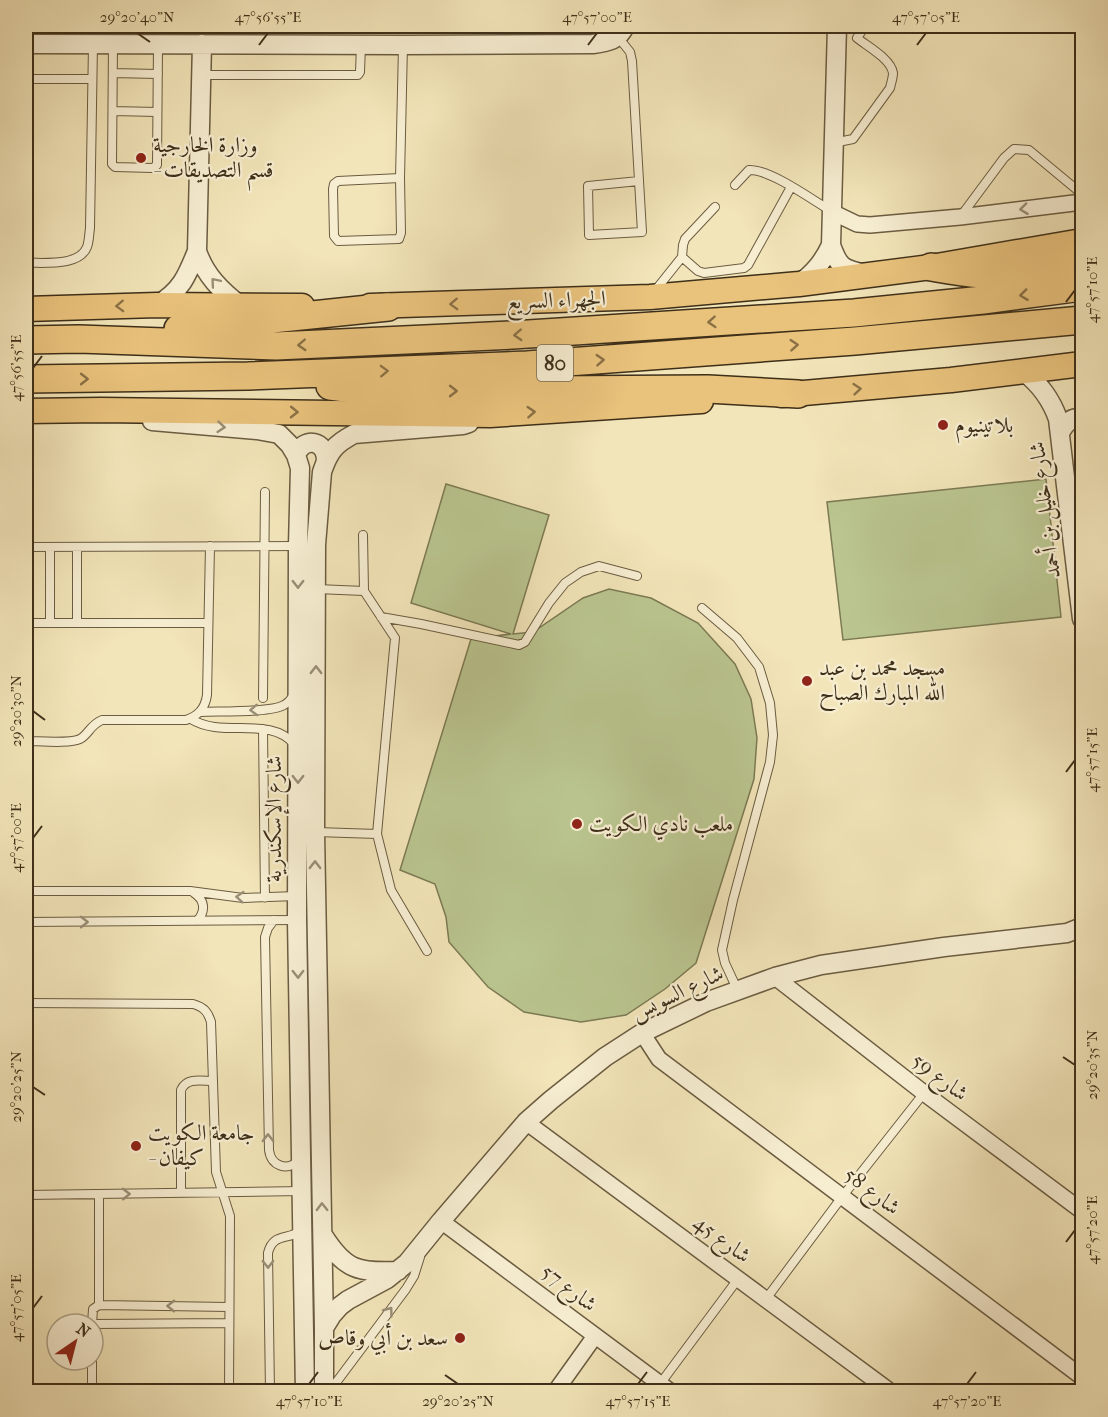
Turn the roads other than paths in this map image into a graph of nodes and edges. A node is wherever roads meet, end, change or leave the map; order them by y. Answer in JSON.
{"nodes":[{"id":1,"x":865,"y":26,"type":"edge"},
{"id":2,"x":1072,"y":26,"type":"edge"},
{"id":3,"x":621,"y":31,"type":"edge"},
{"id":4,"x":837,"y":31,"type":"edge"},
{"id":5,"x":1083,"y":32,"type":"edge"},
{"id":6,"x":857,"y":38,"type":"junction"},
{"id":7,"x":26,"y":44,"type":"edge"},
{"id":8,"x":93,"y":44,"type":"junction"},
{"id":9,"x":158,"y":44,"type":"junction"},
{"id":10,"x":202,"y":44,"type":"junction"},
{"id":11,"x":113,"y":45,"type":"junction"},
{"id":12,"x":361,"y":45,"type":"junction"},
{"id":13,"x":403,"y":45,"type":"junction"},
{"id":14,"x":113,"y":73,"type":"junction"},
{"id":15,"x":158,"y":74,"type":"junction"},
{"id":16,"x":201,"y":75,"type":"junction"},
{"id":17,"x":26,"y":79,"type":"edge"},
{"id":18,"x":92,"y":79,"type":"junction"},
{"id":19,"x":113,"y":111,"type":"junction"},
{"id":20,"x":157,"y":112,"type":"junction"},
{"id":21,"x":833,"y":143,"type":"junction"},
{"id":22,"x":400,"y":178,"type":"junction"},
{"id":23,"x":639,"y":181,"type":"junction"},
{"id":24,"x":735,"y":185,"type":"dead end"},
{"id":25,"x":791,"y":187,"type":"junction"},
{"id":26,"x":1083,"y":194,"type":"edge"},
{"id":27,"x":1083,"y":202,"type":"edge"},
{"id":28,"x":715,"y":207,"type":"dead end"},
{"id":29,"x":832,"y":212,"type":"junction"},
{"id":30,"x":960,"y":217,"type":"junction"},
{"id":31,"x":1083,"y":241,"type":"edge"},
{"id":32,"x":831,"y":245,"type":"junction"},
{"id":33,"x":197,"y":251,"type":"junction"},
{"id":34,"x":682,"y":257,"type":"junction"},
{"id":35,"x":26,"y":262,"type":"edge"},
{"id":36,"x":1083,"y":263,"type":"edge"},
{"id":37,"x":931,"y":267,"type":"junction"},
{"id":38,"x":871,"y":276,"type":"junction"},
{"id":39,"x":799,"y":284,"type":"junction"},
{"id":40,"x":1083,"y":287,"type":"edge"},
{"id":41,"x":650,"y":297,"type":"junction"},
{"id":42,"x":32,"y":305,"type":"edge"},
{"id":43,"x":157,"y":305,"type":"junction"},
{"id":44,"x":241,"y":306,"type":"junction"},
{"id":45,"x":388,"y":307,"type":"junction"},
{"id":46,"x":1083,"y":320,"type":"edge"},
{"id":47,"x":79,"y":339,"type":"junction"},
{"id":48,"x":26,"y":340,"type":"edge"},
{"id":49,"x":1083,"y":364,"type":"edge"},
{"id":50,"x":1024,"y":372,"type":"junction"},
{"id":51,"x":248,"y":376,"type":"junction"},
{"id":52,"x":26,"y":379,"type":"edge"},
{"id":53,"x":798,"y":394,"type":"junction"},
{"id":54,"x":100,"y":410,"type":"junction"},
{"id":55,"x":26,"y":411,"type":"edge"},
{"id":56,"x":490,"y":414,"type":"junction"},
{"id":57,"x":1083,"y":418,"type":"edge"},
{"id":58,"x":1060,"y":431,"type":"junction"},
{"id":59,"x":296,"y":454,"type":"junction"},
{"id":60,"x":326,"y":461,"type":"junction"},
{"id":61,"x":265,"y":492,"type":"dead end"},
{"id":62,"x":363,"y":535,"type":"dead end"},
{"id":63,"x":316,"y":545,"type":"junction"},
{"id":64,"x":210,"y":546,"type":"junction"},
{"id":65,"x":265,"y":546,"type":"junction"},
{"id":66,"x":298,"y":546,"type":"junction"},
{"id":67,"x":26,"y":547,"type":"edge"},
{"id":68,"x":50,"y":547,"type":"junction"},
{"id":69,"x":77,"y":547,"type":"junction"},
{"id":70,"x":637,"y":576,"type":"dead end"},
{"id":71,"x":317,"y":589,"type":"junction"},
{"id":72,"x":364,"y":591,"type":"junction"},
{"id":73,"x":702,"y":608,"type":"dead end"},
{"id":74,"x":381,"y":617,"type":"junction"},
{"id":75,"x":1083,"y":619,"type":"edge"},
{"id":76,"x":26,"y":623,"type":"edge"},
{"id":77,"x":50,"y":623,"type":"junction"},
{"id":78,"x":77,"y":623,"type":"junction"},
{"id":79,"x":208,"y":623,"type":"junction"},
{"id":80,"x":298,"y":688,"type":"junction"},
{"id":81,"x":264,"y":698,"type":"dead end"},
{"id":82,"x":201,"y":712,"type":"junction"},
{"id":83,"x":191,"y":719,"type":"junction"},
{"id":84,"x":263,"y":729,"type":"junction"},
{"id":85,"x":26,"y":741,"type":"edge"},
{"id":86,"x":298,"y":749,"type":"junction"},
{"id":87,"x":315,"y":832,"type":"junction"},
{"id":88,"x":377,"y":834,"type":"junction"},
{"id":89,"x":26,"y":891,"type":"edge"},
{"id":90,"x":190,"y":891,"type":"junction"},
{"id":91,"x":307,"y":896,"type":"junction"},
{"id":92,"x":265,"y":898,"type":"junction"},
{"id":93,"x":316,"y":919,"type":"junction"},
{"id":94,"x":274,"y":920,"type":"junction"},
{"id":95,"x":297,"y":920,"type":"junction"},
{"id":96,"x":197,"y":921,"type":"junction"},
{"id":97,"x":26,"y":922,"type":"edge"},
{"id":98,"x":1077,"y":932,"type":"edge"},
{"id":99,"x":427,"y":951,"type":"dead end"},
{"id":100,"x":775,"y":977,"type":"junction"},
{"id":101,"x":738,"y":990,"type":"junction"},
{"id":102,"x":26,"y":1003,"type":"edge"},
{"id":103,"x":642,"y":1033,"type":"junction"},
{"id":104,"x":213,"y":1081,"type":"junction"},
{"id":105,"x":924,"y":1093,"type":"junction"},
{"id":106,"x":526,"y":1122,"type":"junction"},
{"id":107,"x":302,"y":1157,"type":"junction"},
{"id":108,"x":303,"y":1191,"type":"junction"},
{"id":109,"x":223,"y":1192,"type":"junction"},
{"id":110,"x":181,"y":1193,"type":"junction"},
{"id":111,"x":99,"y":1194,"type":"junction"},
{"id":112,"x":26,"y":1195,"type":"edge"},
{"id":113,"x":842,"y":1197,"type":"junction"},
{"id":114,"x":1082,"y":1209,"type":"edge"},
{"id":115,"x":441,"y":1221,"type":"junction"},
{"id":116,"x":303,"y":1226,"type":"junction"},
{"id":117,"x":323,"y":1235,"type":"junction"},
{"id":118,"x":424,"y":1243,"type":"junction"},
{"id":119,"x":398,"y":1271,"type":"junction"},
{"id":120,"x":738,"y":1278,"type":"junction"},
{"id":121,"x":766,"y":1299,"type":"junction"},
{"id":122,"x":99,"y":1305,"type":"junction"},
{"id":123,"x":229,"y":1307,"type":"junction"},
{"id":124,"x":93,"y":1312,"type":"edge"},
{"id":125,"x":229,"y":1323,"type":"junction"},
{"id":126,"x":105,"y":1324,"type":"edge"},
{"id":127,"x":324,"y":1328,"type":"junction"},
{"id":128,"x":595,"y":1335,"type":"junction"},
{"id":129,"x":92,"y":1372,"type":"edge"},
{"id":130,"x":1083,"y":1377,"type":"edge"},
{"id":131,"x":304,"y":1388,"type":"edge"},
{"id":132,"x":666,"y":1388,"type":"edge"},
{"id":133,"x":92,"y":1392,"type":"edge"},
{"id":134,"x":229,"y":1392,"type":"edge"},
{"id":135,"x":270,"y":1392,"type":"edge"},
{"id":136,"x":324,"y":1392,"type":"edge"},
{"id":137,"x":329,"y":1392,"type":"edge"},
{"id":138,"x":555,"y":1392,"type":"edge"},
{"id":139,"x":891,"y":1392,"type":"edge"}],
"edges":[{"from":1,"to":6,"type":"lane"},
{"from":2,"to":5,"type":"lane"},
{"from":3,"to":13,"type":"street"},
{"from":3,"to":23,"type":"lane"},
{"from":4,"to":6,"type":"lane"},
{"from":4,"to":21,"type":"street"},
{"from":6,"to":21,"type":"lane"},
{"from":7,"to":8,"type":"street"},
{"from":8,"to":11,"type":"street"},
{"from":8,"to":18,"type":"lane"},
{"from":9,"to":10,"type":"street"},
{"from":9,"to":11,"type":"street"},
{"from":9,"to":15,"type":"lane"},
{"from":10,"to":12,"type":"street"},
{"from":10,"to":16,"type":"street"},
{"from":11,"to":14,"type":"lane"},
{"from":12,"to":13,"type":"street"},
{"from":12,"to":16,"type":"lane"},
{"from":13,"to":22,"type":"lane"},
{"from":14,"to":15,"type":"lane"},
{"from":14,"to":19,"type":"lane"},
{"from":15,"to":20,"type":"lane"},
{"from":16,"to":33,"type":"street"},
{"from":17,"to":18,"type":"lane"},
{"from":18,"to":35,"type":"lane"},
{"from":19,"to":20,"type":"lane"},
{"from":19,"to":20,"type":"lane"},
{"from":21,"to":29,"type":"street"},
{"from":22,"to":22,"type":"lane"},
{"from":23,"to":23,"type":"lane"},
{"from":24,"to":25,"type":"lane"},
{"from":25,"to":29,"type":"lane"},
{"from":25,"to":34,"type":"lane"},
{"from":26,"to":30,"type":"lane"},
{"from":27,"to":30,"type":"street","one_way":true},
{"from":28,"to":34,"type":"lane"},
{"from":29,"to":30,"type":"street"},
{"from":29,"to":32,"type":"street"},
{"from":31,"to":37,"type":"main road","name":"الجهراء السريع"},
{"from":32,"to":38,"type":"street"},
{"from":32,"to":39,"type":"street"},
{"from":33,"to":43,"type":"street"},
{"from":44,"to":33,"type":"street","one_way":true},
{"from":34,"to":41,"type":"lane"},
{"from":36,"to":37,"type":"highway"},
{"from":37,"to":38,"type":"main road","name":"الجهراء السريع"},
{"from":38,"to":39,"type":"main road","name":"الجهراء السريع"},
{"from":39,"to":41,"type":"main road","name":"الجهراء السريع"},
{"from":40,"to":47,"type":"highway","name":"الجهراء السريع","number":"80","one_way":true},
{"from":41,"to":45,"type":"main road","name":"الجهراء السريع","one_way":true},
{"from":43,"to":42,"type":"main road","name":"الجهراء السريع","one_way":true},
{"from":43,"to":44,"type":"main road","name":"الجهراء السريع"},
{"from":44,"to":45,"type":"main road","name":"الجهراء السريع"},
{"from":45,"to":47,"type":"highway"},
{"from":51,"to":46,"type":"highway","number":"80","one_way":true},
{"from":47,"to":48,"type":"highway","name":"الجهراء السريع","number":"80"},
{"from":49,"to":50,"type":"main road"},
{"from":53,"to":50,"type":"main road","one_way":true},
{"from":50,"to":58,"type":"street","name":"شارع خليل بن أحمد"},
{"from":52,"to":51,"type":"highway","number":"80","one_way":true},
{"from":51,"to":53,"type":"highway","one_way":true},
{"from":56,"to":53,"type":"main road","one_way":true},
{"from":54,"to":55,"type":"main road"},
{"from":54,"to":56,"type":"main road","one_way":true},
{"from":54,"to":59,"type":"street","one_way":true},
{"from":56,"to":60,"type":"street","name":"شارع الإسكندرية"},
{"from":57,"to":58,"type":"street"},
{"from":58,"to":75,"type":"street","name":"شارع خليل بن أحمد"},
{"from":59,"to":60,"type":"street"},
{"from":59,"to":66,"type":"street","name":"شارع الإسكندرية"},
{"from":60,"to":63,"type":"street","name":"شارع الإسكندرية"},
{"from":61,"to":65,"type":"lane"},
{"from":62,"to":72,"type":"lane"},
{"from":63,"to":66,"type":"lane"},
{"from":63,"to":71,"type":"street","name":"شارع الإسكندرية"},
{"from":64,"to":65,"type":"lane"},
{"from":64,"to":69,"type":"lane"},
{"from":64,"to":79,"type":"lane"},
{"from":65,"to":66,"type":"lane"},
{"from":65,"to":81,"type":"lane"},
{"from":66,"to":80,"type":"street","name":"شارع الإسكندرية","one_way":true},
{"from":67,"to":68,"type":"lane"},
{"from":68,"to":69,"type":"lane"},
{"from":68,"to":77,"type":"lane"},
{"from":69,"to":78,"type":"lane"},
{"from":70,"to":74,"type":"lane"},
{"from":71,"to":72,"type":"lane"},
{"from":87,"to":71,"type":"street","name":"شارع الإسكندرية","one_way":true},
{"from":72,"to":74,"type":"lane"},
{"from":73,"to":101,"type":"lane"},
{"from":74,"to":88,"type":"lane"},
{"from":76,"to":77,"type":"lane"},
{"from":77,"to":78,"type":"lane"},
{"from":78,"to":79,"type":"lane"},
{"from":79,"to":82,"type":"lane"},
{"from":80,"to":82,"type":"lane","one_way":true},
{"from":80,"to":86,"type":"street","name":"شارع الإسكندرية"},
{"from":82,"to":83,"type":"lane"},
{"from":83,"to":84,"type":"lane"},
{"from":83,"to":85,"type":"lane"},
{"from":84,"to":86,"type":"lane"},
{"from":84,"to":92,"type":"lane"},
{"from":86,"to":91,"type":"street","name":"شارع الإسكندرية","one_way":true},
{"from":87,"to":88,"type":"lane"},
{"from":91,"to":87,"type":"street","name":"شارع الإسكندرية","one_way":true},
{"from":88,"to":99,"type":"lane"},
{"from":89,"to":90,"type":"lane"},
{"from":92,"to":90,"type":"lane","one_way":true},
{"from":90,"to":96,"type":"lane"},
{"from":91,"to":92,"type":"lane"},
{"from":91,"to":93,"type":"street","name":"شارع الإسكندرية"},
{"from":91,"to":95,"type":"street","name":"شارع الإسكندرية"},
{"from":93,"to":95,"type":"street"},
{"from":117,"to":93,"type":"street","name":"شارع الإسكندرية","one_way":true},
{"from":94,"to":95,"type":"lane"},
{"from":94,"to":96,"type":"lane"},
{"from":107,"to":94,"type":"lane","one_way":true},
{"from":95,"to":107,"type":"street","name":"شارع الإسكندرية","one_way":true},
{"from":97,"to":96,"type":"lane","one_way":true},
{"from":98,"to":100,"type":"street","name":"شارع السويس"},
{"from":100,"to":101,"type":"street","name":"شارع السويس"},
{"from":100,"to":105,"type":"street","name":"شارع 59"},
{"from":101,"to":103,"type":"street","name":"شارع السويس"},
{"from":102,"to":104,"type":"lane"},
{"from":103,"to":106,"type":"street","name":"شارع السويس"},
{"from":103,"to":113,"type":"street","name":"شارع 58"},
{"from":104,"to":109,"type":"lane"},
{"from":104,"to":110,"type":"lane"},
{"from":105,"to":113,"type":"lane"},
{"from":105,"to":114,"type":"street","name":"شارع 59"},
{"from":106,"to":115,"type":"street","name":"شارع السويس"},
{"from":106,"to":120,"type":"street","name":"شارع 45"},
{"from":107,"to":108,"type":"street","name":"شارع الإسكندرية"},
{"from":108,"to":109,"type":"lane"},
{"from":108,"to":116,"type":"street","name":"شارع الإسكندرية"},
{"from":109,"to":110,"type":"lane"},
{"from":109,"to":123,"type":"lane"},
{"from":111,"to":110,"type":"lane","one_way":true},
{"from":111,"to":112,"type":"lane"},
{"from":111,"to":122,"type":"lane"},
{"from":113,"to":121,"type":"lane"},
{"from":113,"to":130,"type":"street","name":"شارع 58"},
{"from":115,"to":118,"type":"street","name":"شارع السويس"},
{"from":115,"to":128,"type":"street","name":"شارع 57"},
{"from":116,"to":131,"type":"street","name":"شارع الإسكندرية"},
{"from":116,"to":135,"type":"lane","one_way":true},
{"from":117,"to":119,"type":"street"},
{"from":117,"to":127,"type":"street","name":"شارع الإسكندرية"},
{"from":118,"to":119,"type":"street","name":"شارع السويس"},
{"from":137,"to":118,"type":"lane","one_way":true},
{"from":119,"to":127,"type":"street","name":"شارع السويس"},
{"from":120,"to":121,"type":"street","name":"شارع 45"},
{"from":120,"to":132,"type":"lane"},
{"from":121,"to":139,"type":"street","name":"شارع 45"},
{"from":123,"to":122,"type":"lane","one_way":true},
{"from":122,"to":124,"type":"lane"},
{"from":123,"to":125,"type":"lane"},
{"from":125,"to":126,"type":"lane"},
{"from":125,"to":134,"type":"lane"},
{"from":127,"to":136,"type":"street","name":"شارع الإسكندرية"},
{"from":128,"to":132,"type":"street","name":"شارع 57"},
{"from":128,"to":138,"type":"street"},
{"from":129,"to":133,"type":"lane"}]}
